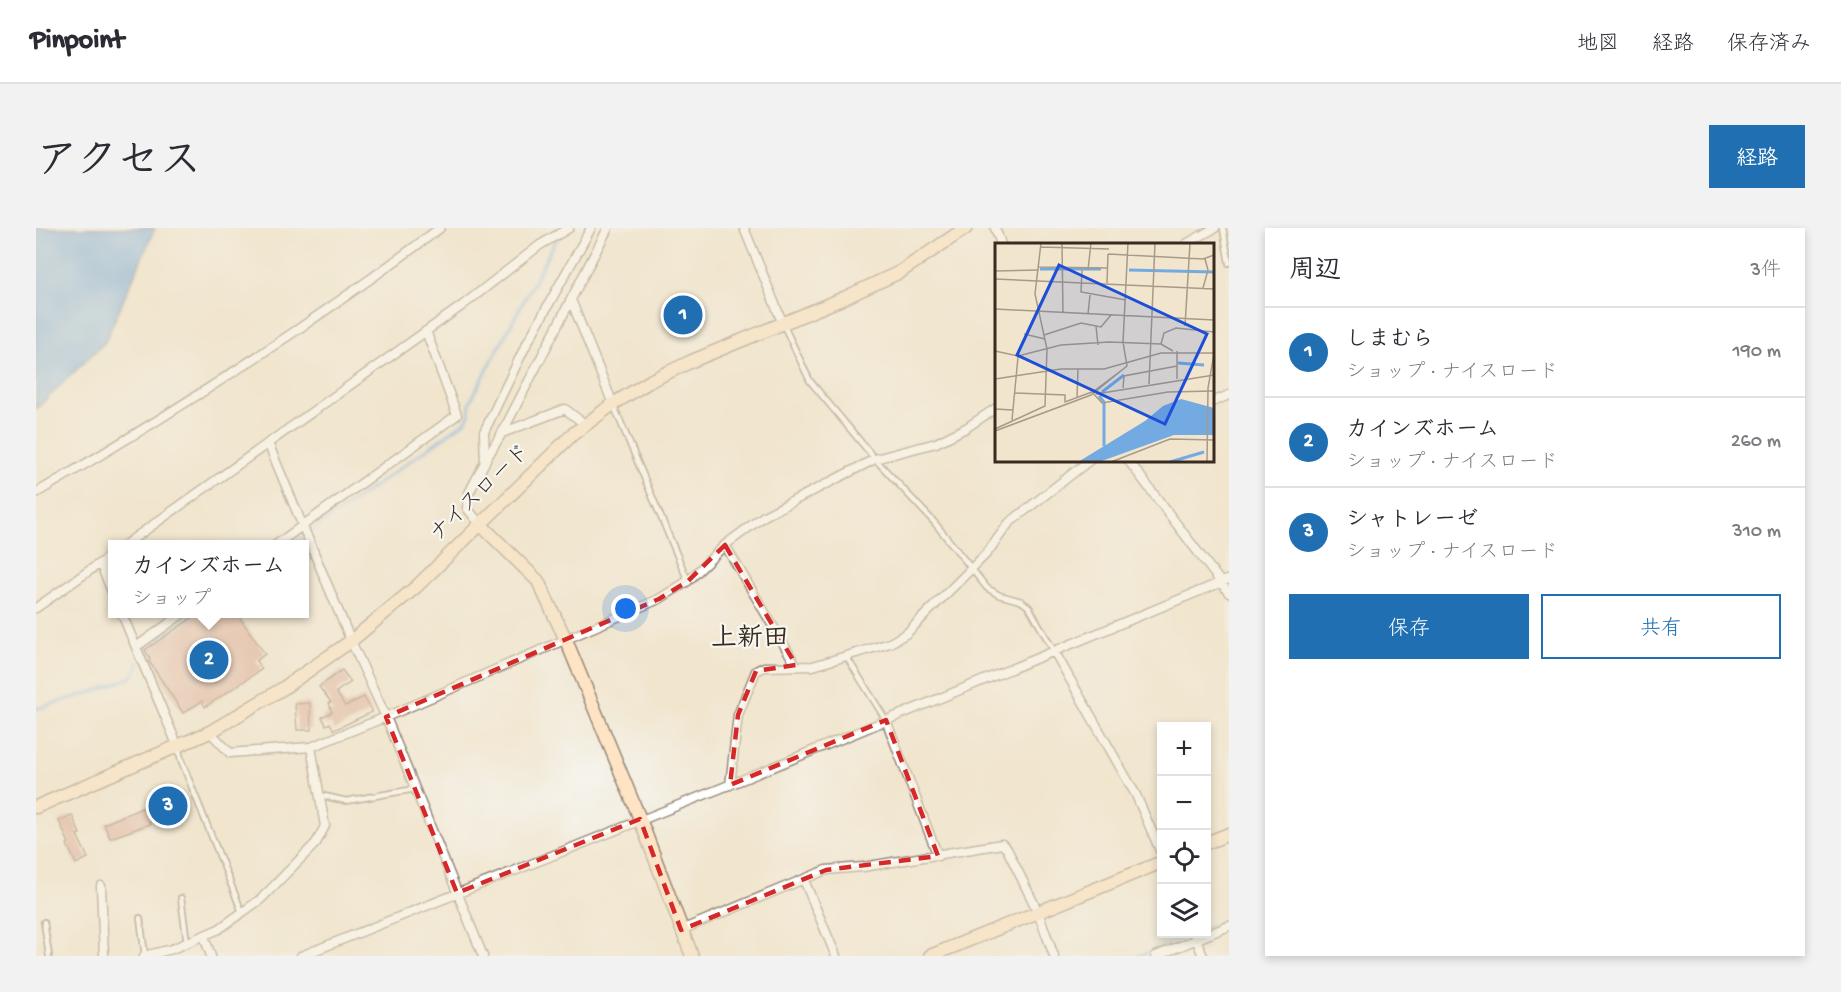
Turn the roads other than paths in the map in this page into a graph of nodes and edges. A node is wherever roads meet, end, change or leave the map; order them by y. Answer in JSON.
{"nodes":[{"id":1,"x":440,"y":228,"type":"edge"},
{"id":2,"x":569,"y":228,"type":"edge"},
{"id":3,"x":591,"y":228,"type":"edge"},
{"id":4,"x":608,"y":228,"type":"edge"},
{"id":5,"x":744,"y":228,"type":"edge"},
{"id":6,"x":966,"y":228,"type":"edge"},
{"id":7,"x":994,"y":228,"type":"edge"},
{"id":8,"x":1215,"y":228,"type":"edge"},
{"id":9,"x":1223,"y":228,"type":"edge"},
{"id":10,"x":1001,"y":243,"type":"edge"},
{"id":11,"x":1188,"y":243,"type":"edge"},
{"id":12,"x":1229,"y":263,"type":"edge"},
{"id":13,"x":571,"y":300,"type":"junction"},
{"id":14,"x":783,"y":324,"type":"junction"},
{"id":15,"x":426,"y":332,"type":"junction"},
{"id":16,"x":1229,"y":396,"type":"edge"},
{"id":17,"x":1214,"y":401,"type":"edge"},
{"id":18,"x":613,"y":404,"type":"junction"},
{"id":19,"x":995,"y":409,"type":"edge"},
{"id":20,"x":586,"y":425,"type":"junction"},
{"id":21,"x":502,"y":433,"type":"junction"},
{"id":22,"x":268,"y":443,"type":"junction"},
{"id":23,"x":875,"y":459,"type":"junction"},
{"id":24,"x":485,"y":462,"type":"junction"},
{"id":25,"x":1087,"y":462,"type":"edge"},
{"id":26,"x":1130,"y":462,"type":"edge"},
{"id":27,"x":36,"y":493,"type":"edge"},
{"id":28,"x":480,"y":524,"type":"junction"},
{"id":29,"x":303,"y":525,"type":"junction"},
{"id":30,"x":132,"y":540,"type":"edge"},
{"id":31,"x":282,"y":540,"type":"edge"},
{"id":32,"x":725,"y":545,"type":"junction"},
{"id":33,"x":108,"y":557,"type":"edge"},
{"id":34,"x":100,"y":563,"type":"junction"},
{"id":35,"x":971,"y":568,"type":"junction"},
{"id":36,"x":688,"y":581,"type":"junction"},
{"id":37,"x":1225,"y":581,"type":"edge"},
{"id":38,"x":108,"y":582,"type":"edge"},
{"id":39,"x":1229,"y":593,"type":"edge"},
{"id":40,"x":36,"y":608,"type":"edge"},
{"id":41,"x":124,"y":618,"type":"edge"},
{"id":42,"x":176,"y":618,"type":"edge"},
{"id":43,"x":566,"y":639,"type":"junction"},
{"id":44,"x":351,"y":641,"type":"junction"},
{"id":45,"x":136,"y":647,"type":"junction"},
{"id":46,"x":1054,"y":651,"type":"junction"},
{"id":47,"x":846,"y":656,"type":"junction"},
{"id":48,"x":796,"y":665,"type":"junction"},
{"id":49,"x":386,"y":717,"type":"junction"},
{"id":50,"x":886,"y":720,"type":"junction"},
{"id":51,"x":210,"y":732,"type":"junction"},
{"id":52,"x":178,"y":747,"type":"junction"},
{"id":53,"x":311,"y":747,"type":"junction"},
{"id":54,"x":730,"y":785,"type":"junction"},
{"id":55,"x":415,"y":789,"type":"junction"},
{"id":56,"x":320,"y":795,"type":"junction"},
{"id":57,"x":36,"y":807,"type":"edge"},
{"id":58,"x":640,"y":819,"type":"junction"},
{"id":59,"x":1229,"y":834,"type":"edge"},
{"id":60,"x":1211,"y":841,"type":"edge"},
{"id":61,"x":1157,"y":845,"type":"edge"},
{"id":62,"x":938,"y":856,"type":"junction"},
{"id":63,"x":1157,"y":864,"type":"edge"},
{"id":64,"x":804,"y":880,"type":"junction"},
{"id":65,"x":101,"y":886,"type":"dead end"},
{"id":66,"x":457,"y":893,"type":"junction"},
{"id":67,"x":181,"y":898,"type":"dead end"},
{"id":68,"x":242,"y":912,"type":"junction"},
{"id":69,"x":1038,"y":912,"type":"junction"},
{"id":70,"x":141,"y":918,"type":"dead end"},
{"id":71,"x":44,"y":922,"type":"dead end"},
{"id":72,"x":1229,"y":927,"type":"edge"},
{"id":73,"x":681,"y":930,"type":"junction"},
{"id":74,"x":1211,"y":932,"type":"edge"},
{"id":75,"x":204,"y":936,"type":"junction"},
{"id":76,"x":1191,"y":938,"type":"edge"},
{"id":77,"x":1196,"y":938,"type":"edge"},
{"id":78,"x":187,"y":943,"type":"junction"},
{"id":79,"x":49,"y":956,"type":"edge"},
{"id":80,"x":104,"y":956,"type":"edge"},
{"id":81,"x":144,"y":956,"type":"edge"},
{"id":82,"x":211,"y":956,"type":"edge"},
{"id":83,"x":301,"y":956,"type":"edge"},
{"id":84,"x":483,"y":956,"type":"edge"},
{"id":85,"x":692,"y":956,"type":"edge"},
{"id":86,"x":836,"y":956,"type":"edge"},
{"id":87,"x":930,"y":956,"type":"edge"},
{"id":88,"x":1054,"y":956,"type":"edge"},
{"id":89,"x":1156,"y":956,"type":"edge"},
{"id":90,"x":1203,"y":956,"type":"edge"}],
"edges":[{"from":1,"to":27,"type":"street"},
{"from":2,"to":15,"type":"street"},
{"from":3,"to":24,"type":"street"},
{"from":4,"to":13,"type":"street"},
{"from":5,"to":14,"type":"street"},
{"from":6,"to":14,"type":"street","name":"ナイスロード"},
{"from":7,"to":10,"type":"street"},
{"from":8,"to":11,"type":"street"},
{"from":9,"to":12,"type":"lane"},
{"from":13,"to":18,"type":"street"},
{"from":13,"to":21,"type":"street"},
{"from":14,"to":18,"type":"street","name":"ナイスロード"},
{"from":14,"to":23,"type":"lane"},
{"from":15,"to":22,"type":"street"},
{"from":15,"to":29,"type":"street"},
{"from":16,"to":17,"type":"street"},
{"from":18,"to":20,"type":"street","name":"ナイスロード"},
{"from":18,"to":36,"type":"lane"},
{"from":19,"to":23,"type":"street"},
{"from":20,"to":21,"type":"street"},
{"from":20,"to":28,"type":"street","name":"ナイスロード"},
{"from":21,"to":24,"type":"street"},
{"from":22,"to":29,"type":"street"},
{"from":22,"to":30,"type":"street"},
{"from":23,"to":32,"type":"street"},
{"from":23,"to":35,"type":"lane"},
{"from":24,"to":28,"type":"street"},
{"from":25,"to":35,"type":"street"},
{"from":26,"to":37,"type":"street"},
{"from":28,"to":43,"type":"street"},
{"from":28,"to":44,"type":"street","name":"ナイスロード"},
{"from":29,"to":31,"type":"street"},
{"from":29,"to":44,"type":"street"},
{"from":32,"to":36,"type":"street"},
{"from":32,"to":48,"type":"street"},
{"from":33,"to":34,"type":"street"},
{"from":34,"to":38,"type":"street"},
{"from":34,"to":40,"type":"street"},
{"from":35,"to":46,"type":"lane"},
{"from":35,"to":47,"type":"street"},
{"from":36,"to":43,"type":"street"},
{"from":37,"to":39,"type":"street"},
{"from":37,"to":46,"type":"street"},
{"from":41,"to":45,"type":"street"},
{"from":42,"to":45,"type":"street"},
{"from":43,"to":49,"type":"street"},
{"from":43,"to":58,"type":"street"},
{"from":44,"to":49,"type":"street"},
{"from":44,"to":51,"type":"street","name":"ナイスロード"},
{"from":45,"to":52,"type":"street"},
{"from":46,"to":50,"type":"street"},
{"from":46,"to":61,"type":"street"},
{"from":47,"to":48,"type":"street"},
{"from":47,"to":50,"type":"lane"},
{"from":48,"to":54,"type":"street"},
{"from":49,"to":53,"type":"street"},
{"from":49,"to":55,"type":"street"},
{"from":50,"to":54,"type":"street"},
{"from":50,"to":62,"type":"street"},
{"from":51,"to":52,"type":"street","name":"ナイスロード"},
{"from":51,"to":53,"type":"street"},
{"from":52,"to":57,"type":"street","name":"ナイスロード"},
{"from":52,"to":68,"type":"lane"},
{"from":53,"to":56,"type":"street"},
{"from":54,"to":58,"type":"street"},
{"from":55,"to":56,"type":"lane"},
{"from":55,"to":66,"type":"street"},
{"from":56,"to":68,"type":"street"},
{"from":58,"to":66,"type":"street"},
{"from":58,"to":73,"type":"street"},
{"from":59,"to":60,"type":"street"},
{"from":62,"to":64,"type":"street"},
{"from":62,"to":69,"type":"street"},
{"from":63,"to":69,"type":"street"},
{"from":64,"to":73,"type":"street"},
{"from":64,"to":86,"type":"street"},
{"from":65,"to":80,"type":"street"},
{"from":66,"to":83,"type":"street"},
{"from":66,"to":84,"type":"street"},
{"from":67,"to":78,"type":"lane"},
{"from":68,"to":75,"type":"street"},
{"from":69,"to":87,"type":"street"},
{"from":69,"to":88,"type":"street"},
{"from":70,"to":81,"type":"lane"},
{"from":71,"to":79,"type":"lane"},
{"from":72,"to":74,"type":"street"},
{"from":73,"to":85,"type":"street"},
{"from":75,"to":78,"type":"street"},
{"from":75,"to":82,"type":"street"},
{"from":76,"to":89,"type":"street"},
{"from":77,"to":90,"type":"street"},
{"from":78,"to":81,"type":"street"}]}
